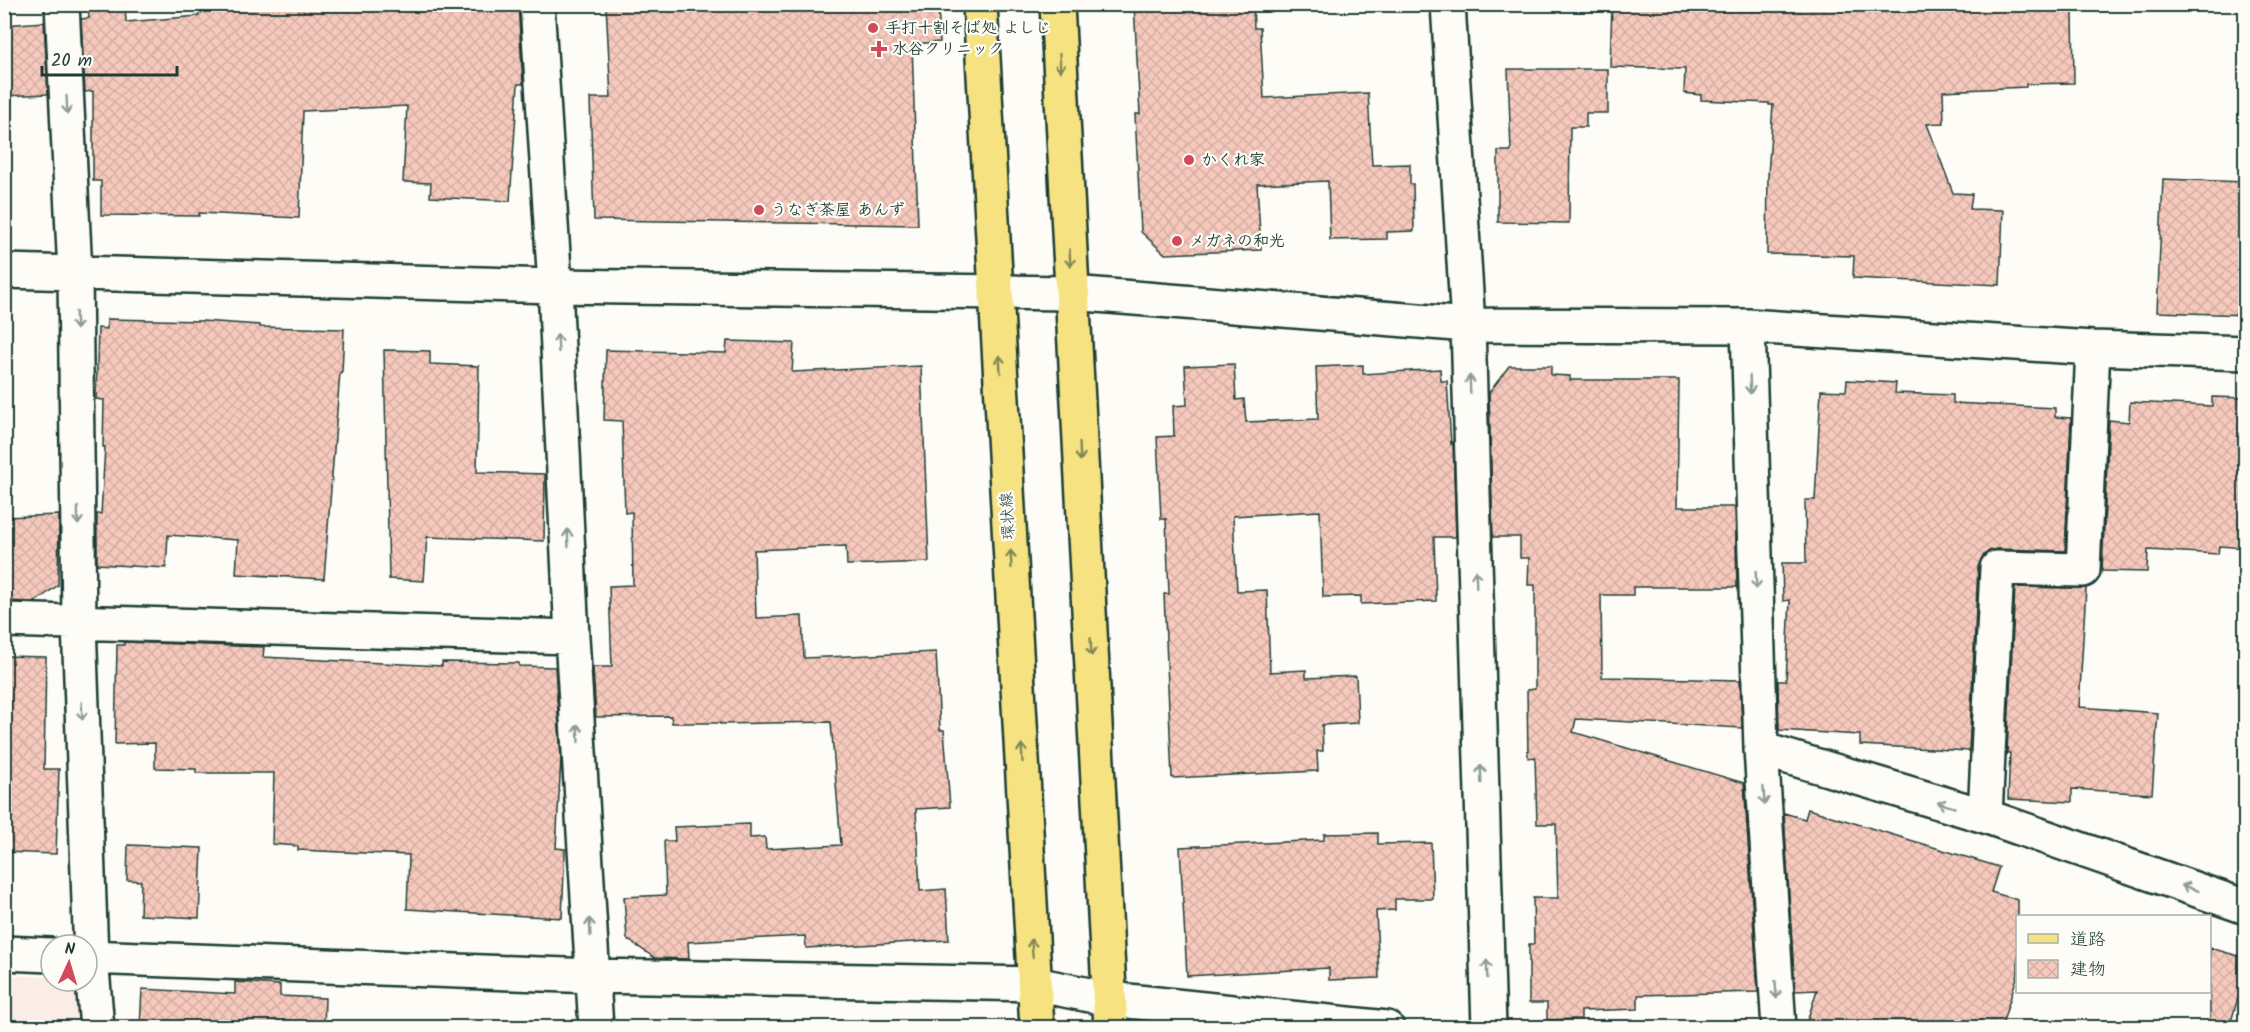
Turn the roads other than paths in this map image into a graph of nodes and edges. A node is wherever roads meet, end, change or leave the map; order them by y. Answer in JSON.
{"nodes":[{"id":1,"x":62,"y":4,"type":"edge"},
{"id":2,"x":537,"y":4,"type":"edge"},
{"id":3,"x":980,"y":4,"type":"edge"},
{"id":4,"x":1057,"y":4,"type":"edge"},
{"id":5,"x":1448,"y":4,"type":"edge"},
{"id":6,"x":4,"y":271,"type":"edge"},
{"id":7,"x":75,"y":273,"type":"junction"},
{"id":8,"x":555,"y":286,"type":"junction"},
{"id":9,"x":996,"y":291,"type":"junction"},
{"id":10,"x":1072,"y":292,"type":"junction"},
{"id":11,"x":1468,"y":326,"type":"junction"},
{"id":12,"x":1748,"y":326,"type":"junction"},
{"id":13,"x":2093,"y":348,"type":"junction"},
{"id":14,"x":2246,"y":352,"type":"edge"},
{"id":15,"x":4,"y":620,"type":"edge"},
{"id":16,"x":79,"y":623,"type":"junction"},
{"id":17,"x":572,"y":637,"type":"junction"},
{"id":18,"x":1761,"y":749,"type":"junction"},
{"id":19,"x":1985,"y":816,"type":"junction"},
{"id":20,"x":2246,"y":907,"type":"edge"},
{"id":21,"x":88,"y":933,"type":"edge"},
{"id":22,"x":4,"y":953,"type":"edge"},
{"id":23,"x":39,"y":954,"type":"edge"},
{"id":24,"x":99,"y":957,"type":"edge"},
{"id":25,"x":593,"y":976,"type":"junction"},
{"id":26,"x":1035,"y":984,"type":"junction"},
{"id":27,"x":93,"y":993,"type":"edge"},
{"id":28,"x":1110,"y":1013,"type":"edge"},
{"id":29,"x":97,"y":1028,"type":"edge"},
{"id":30,"x":596,"y":1028,"type":"edge"},
{"id":31,"x":1037,"y":1028,"type":"edge"},
{"id":32,"x":1387,"y":1028,"type":"edge"},
{"id":33,"x":1489,"y":1028,"type":"edge"},
{"id":34,"x":1779,"y":1028,"type":"edge"}],
"edges":[{"from":1,"to":7,"type":"street","one_way":true},
{"from":2,"to":8,"type":"street"},
{"from":3,"to":9,"type":"main road","name":"環状線"},
{"from":4,"to":10,"type":"main road","one_way":true},
{"from":5,"to":11,"type":"street"},
{"from":6,"to":7,"type":"street"},
{"from":7,"to":8,"type":"street"},
{"from":7,"to":16,"type":"street","one_way":true},
{"from":8,"to":9,"type":"street"},
{"from":17,"to":8,"type":"street","one_way":true},
{"from":9,"to":10,"type":"street"},
{"from":26,"to":9,"type":"main road","name":"環状線","one_way":true},
{"from":10,"to":11,"type":"street"},
{"from":10,"to":28,"type":"main road","one_way":true},
{"from":11,"to":12,"type":"street"},
{"from":33,"to":11,"type":"street","one_way":true},
{"from":12,"to":13,"type":"street"},
{"from":12,"to":18,"type":"street","one_way":true},
{"from":13,"to":14,"type":"street"},
{"from":13,"to":19,"type":"street"},
{"from":15,"to":16,"type":"street"},
{"from":16,"to":17,"type":"street"},
{"from":16,"to":21,"type":"street","one_way":true},
{"from":25,"to":17,"type":"street","one_way":true},
{"from":19,"to":18,"type":"street","one_way":true},
{"from":18,"to":34,"type":"street","one_way":true},
{"from":20,"to":19,"type":"street","one_way":true},
{"from":22,"to":23,"type":"street"},
{"from":24,"to":25,"type":"street"},
{"from":25,"to":26,"type":"street"},
{"from":25,"to":30,"type":"street"},
{"from":26,"to":28,"type":"street"},
{"from":26,"to":31,"type":"main road","name":"環状線"},
{"from":27,"to":29,"type":"street"},
{"from":28,"to":32,"type":"street"}]}
